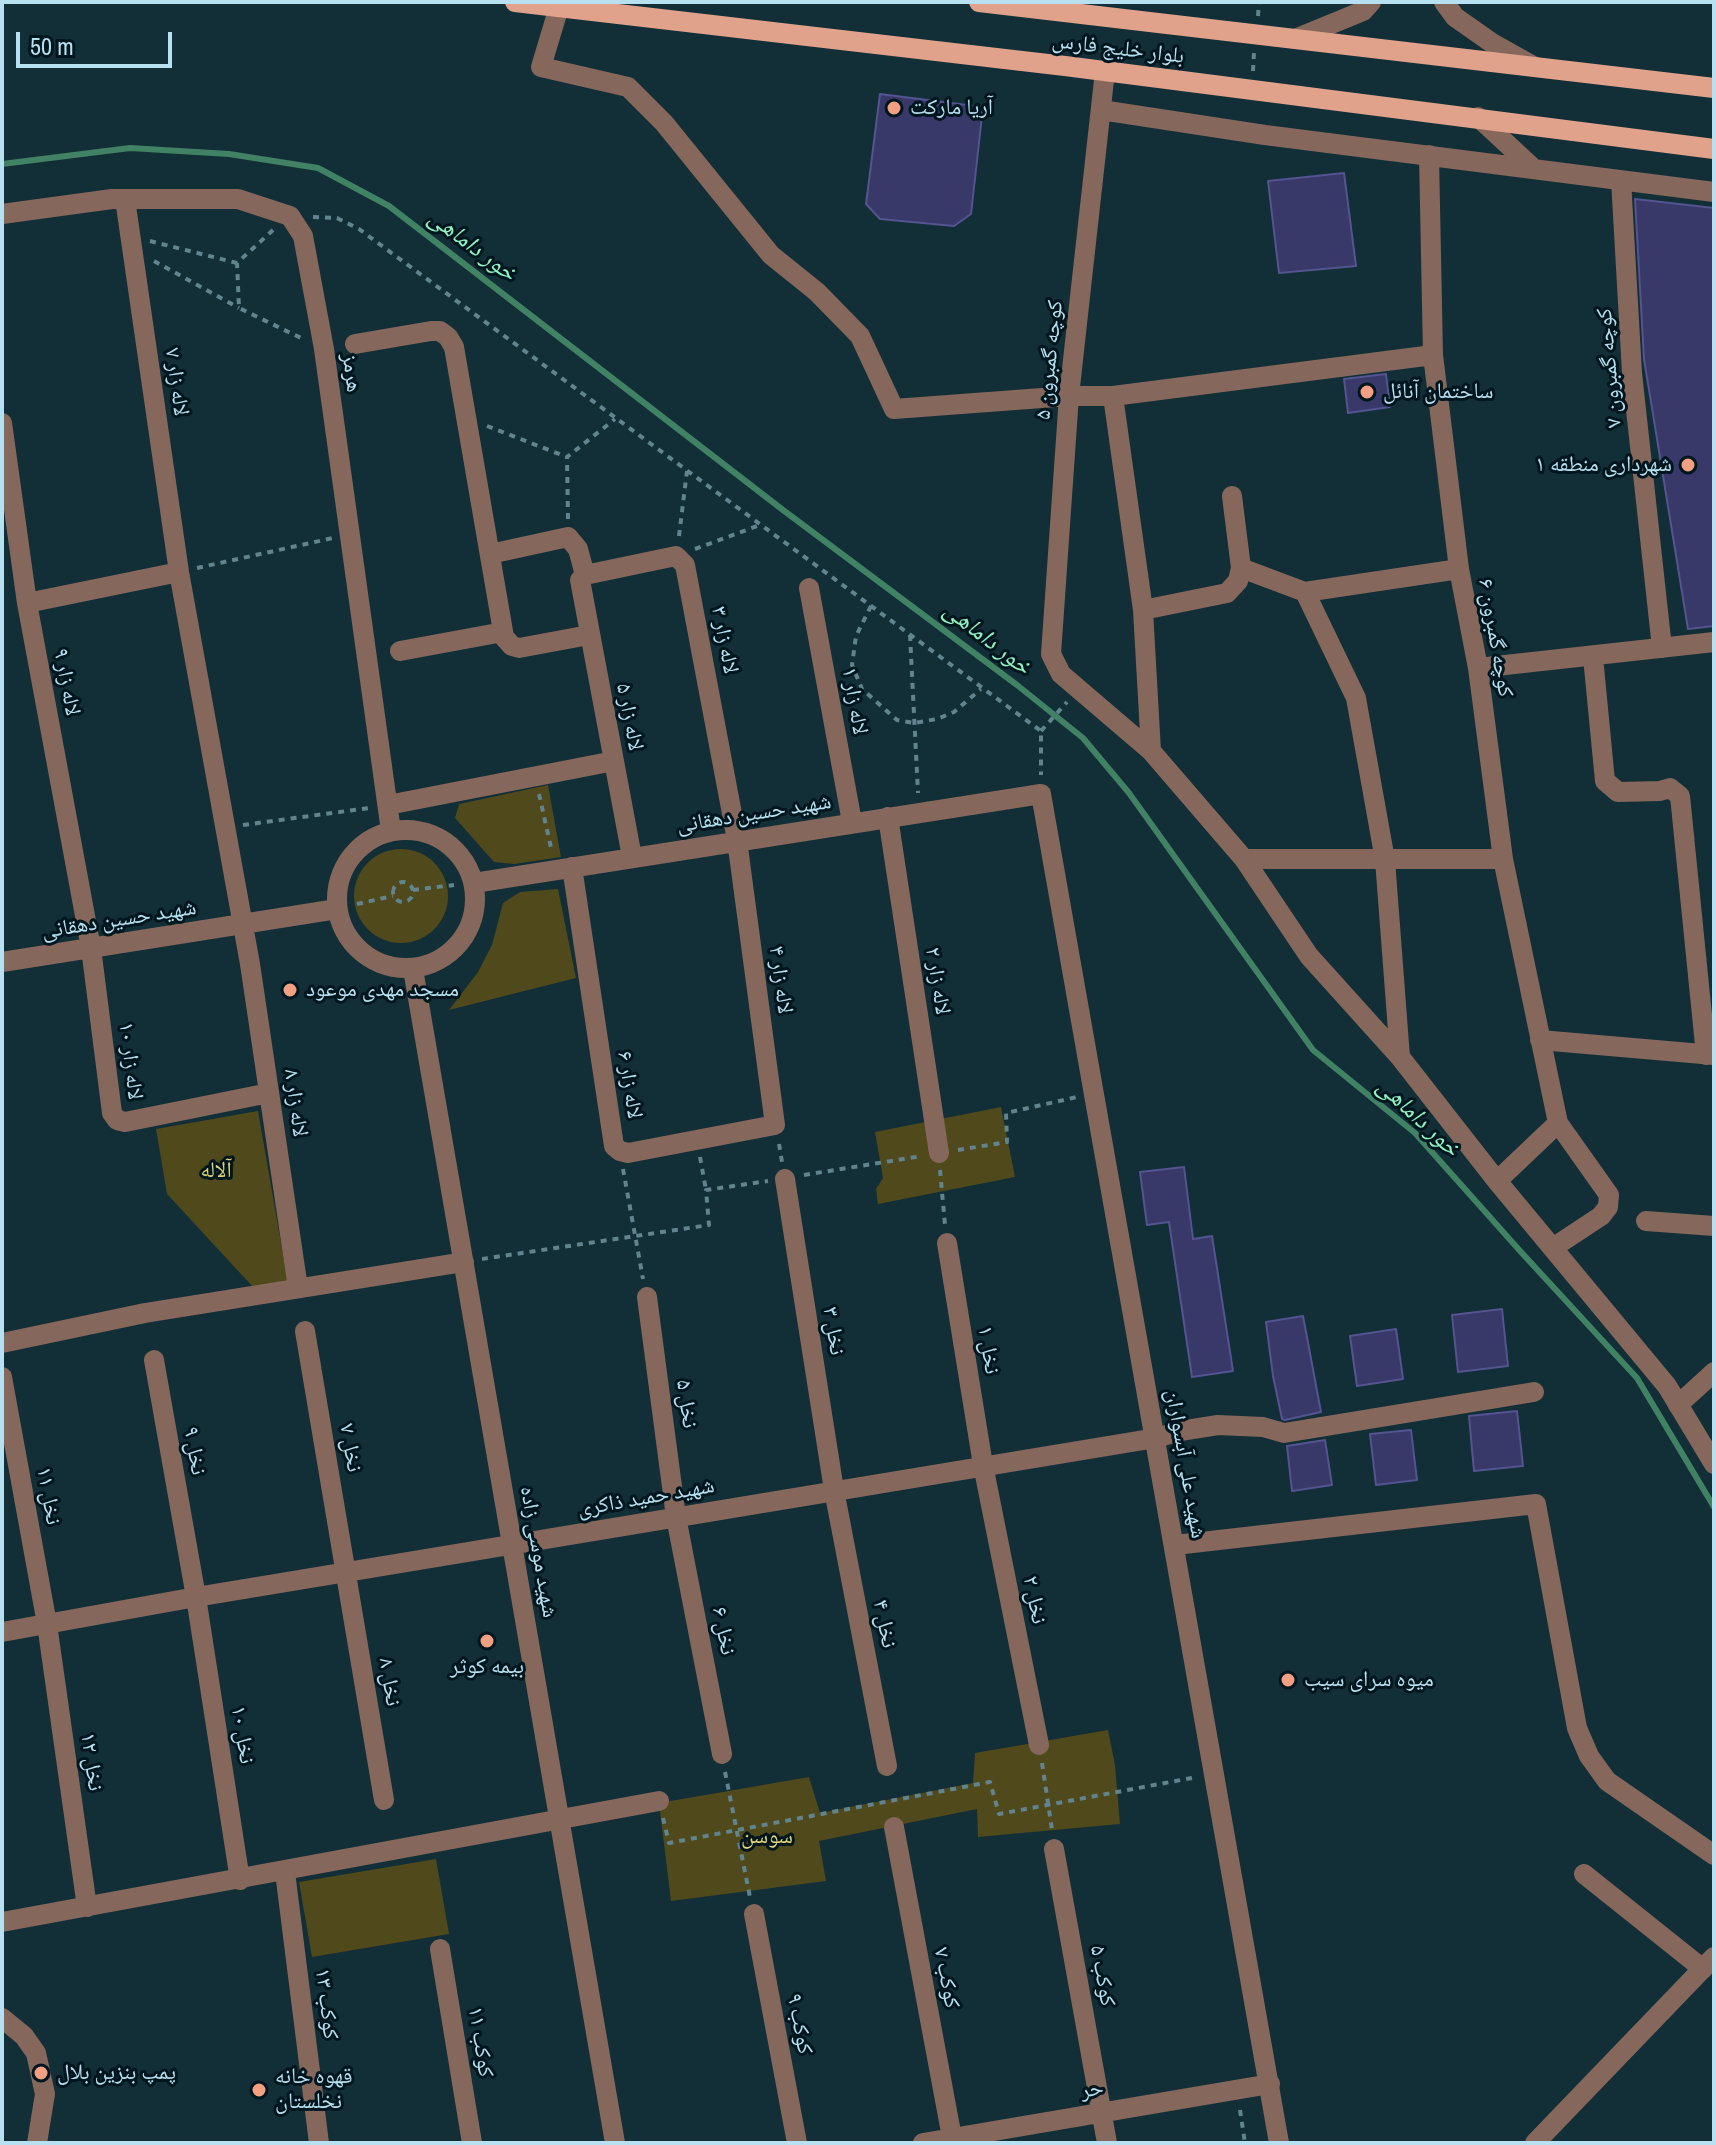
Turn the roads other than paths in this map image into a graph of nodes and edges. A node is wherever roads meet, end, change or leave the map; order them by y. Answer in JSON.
{"nodes":[{"id":1,"x":515,"y":2,"type":"edge"},
{"id":2,"x":979,"y":2,"type":"edge"},
{"id":3,"x":1371,"y":2,"type":"edge"},
{"id":4,"x":1444,"y":2,"type":"edge"},
{"id":5,"x":559,"y":7,"type":"junction"},
{"id":6,"x":1295,"y":39,"type":"junction"},
{"id":7,"x":1535,"y":67,"type":"junction"},
{"id":8,"x":1105,"y":71,"type":"junction"},
{"id":9,"x":1714,"y":88,"type":"edge"},
{"id":10,"x":1101,"y":110,"type":"junction"},
{"id":11,"x":1478,"y":117,"type":"junction"},
{"id":12,"x":1714,"y":149,"type":"edge"},
{"id":13,"x":1429,"y":155,"type":"junction"},
{"id":14,"x":1533,"y":168,"type":"junction"},
{"id":15,"x":1621,"y":180,"type":"junction"},
{"id":16,"x":1714,"y":192,"type":"edge"},
{"id":17,"x":125,"y":199,"type":"junction"},
{"id":18,"x":2,"y":214,"type":"edge"},
{"id":19,"x":355,"y":344,"type":"dead end"},
{"id":20,"x":1433,"y":355,"type":"junction"},
{"id":21,"x":1069,"y":396,"type":"junction"},
{"id":22,"x":1113,"y":396,"type":"junction"},
{"id":23,"x":2,"y":423,"type":"edge"},
{"id":24,"x":1232,"y":496,"type":"dead end"},
{"id":25,"x":490,"y":554,"type":"junction"},
{"id":26,"x":1241,"y":568,"type":"junction"},
{"id":27,"x":1459,"y":569,"type":"junction"},
{"id":28,"x":179,"y":572,"type":"junction"},
{"id":29,"x":583,"y":580,"type":"junction"},
{"id":30,"x":809,"y":588,"type":"dead end"},
{"id":31,"x":1305,"y":592,"type":"junction"},
{"id":32,"x":27,"y":603,"type":"junction"},
{"id":33,"x":1143,"y":610,"type":"junction"},
{"id":34,"x":503,"y":632,"type":"junction"},
{"id":35,"x":589,"y":635,"type":"junction"},
{"id":36,"x":1714,"y":642,"type":"edge"},
{"id":37,"x":1662,"y":648,"type":"junction"},
{"id":38,"x":400,"y":651,"type":"dead end"},
{"id":39,"x":1593,"y":657,"type":"junction"},
{"id":40,"x":1478,"y":668,"type":"junction"},
{"id":41,"x":1151,"y":751,"type":"junction"},
{"id":42,"x":614,"y":761,"type":"junction"},
{"id":43,"x":1041,"y":794,"type":"joint"},
{"id":44,"x":388,"y":805,"type":"junction"},
{"id":45,"x":888,"y":817,"type":"junction"},
{"id":46,"x":852,"y":822,"type":"junction"},
{"id":47,"x":391,"y":831,"type":"junction"},
{"id":48,"x":737,"y":840,"type":"junction"},
{"id":49,"x":632,"y":857,"type":"junction"},
{"id":50,"x":1244,"y":859,"type":"junction"},
{"id":51,"x":1503,"y":859,"type":"junction"},
{"id":52,"x":1385,"y":860,"type":"junction"},
{"id":53,"x":564,"y":868,"type":"junction"},
{"id":54,"x":474,"y":883,"type":"junction"},
{"id":55,"x":337,"y":909,"type":"junction"},
{"id":56,"x":242,"y":925,"type":"junction"},
{"id":57,"x":91,"y":948,"type":"junction"},
{"id":58,"x":2,"y":962,"type":"edge"},
{"id":59,"x":413,"y":969,"type":"junction"},
{"id":60,"x":1540,"y":1040,"type":"junction"},
{"id":61,"x":1710,"y":1055,"type":"edge"},
{"id":62,"x":1400,"y":1057,"type":"junction"},
{"id":63,"x":269,"y":1093,"type":"junction"},
{"id":64,"x":1558,"y":1123,"type":"junction"},
{"id":65,"x":775,"y":1125,"type":"joint"},
{"id":66,"x":939,"y":1153,"type":"road end"},
{"id":67,"x":785,"y":1179,"type":"road end"},
{"id":68,"x":1497,"y":1181,"type":"junction"},
{"id":69,"x":1646,"y":1221,"type":"dead end"},
{"id":70,"x":1714,"y":1226,"type":"edge"},
{"id":71,"x":947,"y":1243,"type":"road end"},
{"id":72,"x":1554,"y":1247,"type":"junction"},
{"id":73,"x":464,"y":1262,"type":"junction"},
{"id":74,"x":298,"y":1288,"type":"junction"},
{"id":75,"x":647,"y":1297,"type":"road end"},
{"id":76,"x":305,"y":1331,"type":"dead end"},
{"id":77,"x":2,"y":1343,"type":"edge"},
{"id":78,"x":154,"y":1360,"type":"dead end"},
{"id":79,"x":1714,"y":1372,"type":"edge"},
{"id":80,"x":2,"y":1377,"type":"edge"},
{"id":81,"x":1534,"y":1392,"type":"dead end"},
{"id":82,"x":1678,"y":1405,"type":"junction"},
{"id":83,"x":1156,"y":1438,"type":"junction"},
{"id":84,"x":1714,"y":1464,"type":"edge"},
{"id":85,"x":983,"y":1465,"type":"junction"},
{"id":86,"x":834,"y":1490,"type":"junction"},
{"id":87,"x":676,"y":1517,"type":"junction"},
{"id":88,"x":512,"y":1545,"type":"junction"},
{"id":89,"x":1175,"y":1545,"type":"junction"},
{"id":90,"x":347,"y":1572,"type":"junction"},
{"id":91,"x":196,"y":1597,"type":"junction"},
{"id":92,"x":47,"y":1624,"type":"junction"},
{"id":93,"x":2,"y":1632,"type":"edge"},
{"id":94,"x":1039,"y":1745,"type":"road end"},
{"id":95,"x":722,"y":1754,"type":"road end"},
{"id":96,"x":887,"y":1766,"type":"road end"},
{"id":97,"x":384,"y":1800,"type":"dead end"},
{"id":98,"x":659,"y":1801,"type":"road end"},
{"id":99,"x":559,"y":1820,"type":"junction"},
{"id":100,"x":894,"y":1827,"type":"road end"},
{"id":101,"x":1054,"y":1849,"type":"road end"},
{"id":102,"x":1714,"y":1855,"type":"edge"},
{"id":103,"x":285,"y":1872,"type":"junction"},
{"id":104,"x":1584,"y":1874,"type":"dead end"},
{"id":105,"x":240,"y":1880,"type":"junction"},
{"id":106,"x":87,"y":1907,"type":"junction"},
{"id":107,"x":754,"y":1914,"type":"road end"},
{"id":108,"x":2,"y":1922,"type":"edge"},
{"id":109,"x":440,"y":1949,"type":"dead end"},
{"id":110,"x":1709,"y":1963,"type":"edge"},
{"id":111,"x":2,"y":2018,"type":"edge"},
{"id":112,"x":1270,"y":2084,"type":"junction"},
{"id":113,"x":1102,"y":2113,"type":"junction"},
{"id":114,"x":952,"y":2140,"type":"edge"},
{"id":115,"x":37,"y":2143,"type":"edge"},
{"id":116,"x":319,"y":2143,"type":"edge"},
{"id":117,"x":472,"y":2143,"type":"edge"},
{"id":118,"x":615,"y":2143,"type":"edge"},
{"id":119,"x":797,"y":2143,"type":"edge"},
{"id":120,"x":923,"y":2143,"type":"edge"},
{"id":121,"x":1107,"y":2143,"type":"edge"},
{"id":122,"x":1279,"y":2143,"type":"edge"},
{"id":123,"x":1535,"y":2143,"type":"edge"}],
"edges":[{"from":1,"to":5,"type":"main road","name":"بلوار خلیج فارس"},
{"from":2,"to":6,"type":"main road","name":"بلوار خلیج فارس"},
{"from":3,"to":6,"type":"street"},
{"from":4,"to":7,"type":"street"},
{"from":5,"to":8,"type":"main road","name":"بلوار خلیج فارس"},
{"from":5,"to":21,"type":"street"},
{"from":6,"to":7,"type":"main road","name":"بلوار خلیج فارس"},
{"from":7,"to":9,"type":"main road","name":"بلوار خلیج فارس"},
{"from":8,"to":10,"type":"street","name":"کوچه گمبرون ۵"},
{"from":8,"to":11,"type":"main road","name":"بلوار خلیج فارس"},
{"from":10,"to":13,"type":"street"},
{"from":10,"to":21,"type":"street","name":"کوچه گمبرون ۵"},
{"from":11,"to":12,"type":"main road","name":"بلوار خلیج فارس"},
{"from":11,"to":14,"type":"street"},
{"from":13,"to":14,"type":"street"},
{"from":13,"to":20,"type":"street","name":"کوچه گمبرون ۶"},
{"from":14,"to":15,"type":"street"},
{"from":15,"to":16,"type":"street"},
{"from":15,"to":37,"type":"street","name":"کوچه گمبرون ۷"},
{"from":17,"to":18,"type":"street"},
{"from":17,"to":28,"type":"street","name":"لاله زار ۷"},
{"from":17,"to":44,"type":"street","name":"هرمز"},
{"from":19,"to":25,"type":"street"},
{"from":20,"to":22,"type":"street"},
{"from":20,"to":27,"type":"street","name":"کوچه گمبرون ۶"},
{"from":21,"to":22,"type":"street"},
{"from":21,"to":41,"type":"street","name":"کوچه گمبرون ۵"},
{"from":22,"to":33,"type":"street"},
{"from":23,"to":32,"type":"street","name":"لاله زار ۹"},
{"from":24,"to":26,"type":"street"},
{"from":25,"to":29,"type":"street","name":"لاله زار ۵"},
{"from":25,"to":34,"type":"street"},
{"from":26,"to":31,"type":"street"},
{"from":26,"to":33,"type":"street"},
{"from":27,"to":31,"type":"street"},
{"from":27,"to":40,"type":"street","name":"کوچه گمبرون ۶"},
{"from":28,"to":32,"type":"street"},
{"from":28,"to":56,"type":"street","name":"لاله زار ۷"},
{"from":29,"to":35,"type":"street","name":"لاله زار ۵"},
{"from":29,"to":48,"type":"street","name":"لاله زار ۳"},
{"from":30,"to":46,"type":"street","name":"لاله زار ۱"},
{"from":31,"to":52,"type":"street"},
{"from":32,"to":57,"type":"street","name":"لاله زار ۹"},
{"from":33,"to":41,"type":"street"},
{"from":34,"to":35,"type":"street"},
{"from":34,"to":38,"type":"street"},
{"from":35,"to":42,"type":"street","name":"لاله زار ۵"},
{"from":36,"to":37,"type":"street"},
{"from":37,"to":39,"type":"street"},
{"from":39,"to":40,"type":"street"},
{"from":39,"to":61,"type":"street"},
{"from":40,"to":51,"type":"street","name":"کوچه گمبرون ۶"},
{"from":41,"to":50,"type":"street"},
{"from":42,"to":44,"type":"street"},
{"from":42,"to":49,"type":"street","name":"لاله زار ۵"},
{"from":43,"to":45,"type":"street","name":"شهید حسین دهقانی"},
{"from":43,"to":83,"type":"street","name":"شهید علی آبسواران"},
{"from":44,"to":47,"type":"street","name":"هرمز"},
{"from":45,"to":46,"type":"street","name":"شهید حسین دهقانی"},
{"from":45,"to":66,"type":"street","name":"لاله زار ۲"},
{"from":46,"to":48,"type":"street","name":"شهید حسین دهقانی"},
{"from":47,"to":54,"type":"street"},
{"from":47,"to":55,"type":"street"},
{"from":48,"to":49,"type":"street","name":"شهید حسین دهقانی"},
{"from":48,"to":65,"type":"street","name":"لاله زار ۴"},
{"from":49,"to":53,"type":"street","name":"شهید حسین دهقانی"},
{"from":50,"to":52,"type":"street"},
{"from":50,"to":62,"type":"street"},
{"from":51,"to":52,"type":"street"},
{"from":51,"to":60,"type":"street","name":"کوچه گمبرون ۶"},
{"from":52,"to":62,"type":"street"},
{"from":53,"to":54,"type":"street","name":"شهید حسین دهقانی"},
{"from":53,"to":65,"type":"street","name":"لاله زار ۶"},
{"from":54,"to":59,"type":"street"},
{"from":55,"to":56,"type":"street","name":"شهید حسین دهقانی"},
{"from":55,"to":59,"type":"street"},
{"from":56,"to":57,"type":"street","name":"شهید حسین دهقانی"},
{"from":56,"to":63,"type":"street","name":"لاله زار ۸"},
{"from":57,"to":58,"type":"street","name":"شهید حسین دهقانی"},
{"from":57,"to":63,"type":"street","name":"لاله زار ۱۰"},
{"from":59,"to":73,"type":"street","name":"شهید موسی زاده"},
{"from":60,"to":61,"type":"street"},
{"from":60,"to":64,"type":"street","name":"کوچه گمبرون ۶"},
{"from":62,"to":68,"type":"street"},
{"from":63,"to":74,"type":"street","name":"لاله زار ۸"},
{"from":64,"to":68,"type":"street"},
{"from":64,"to":72,"type":"street"},
{"from":67,"to":86,"type":"street","name":"نخل ۳"},
{"from":68,"to":72,"type":"street"},
{"from":69,"to":70,"type":"street"},
{"from":71,"to":85,"type":"street","name":"نخل ۱"},
{"from":72,"to":82,"type":"street"},
{"from":73,"to":74,"type":"street"},
{"from":73,"to":88,"type":"street","name":"شهید موسی زاده"},
{"from":74,"to":77,"type":"street"},
{"from":75,"to":87,"type":"street","name":"نخل ۵"},
{"from":76,"to":90,"type":"street","name":"نخل ۷"},
{"from":78,"to":91,"type":"street","name":"نخل ۹"},
{"from":79,"to":82,"type":"street"},
{"from":80,"to":92,"type":"street","name":"نخل ۱۱"},
{"from":81,"to":83,"type":"street","name":"شهید حمید ذاکری"},
{"from":82,"to":84,"type":"street"},
{"from":83,"to":85,"type":"street","name":"شهید حمید ذاکری"},
{"from":83,"to":89,"type":"street","name":"شهید علی آبسواران"},
{"from":85,"to":86,"type":"street","name":"شهید حمید ذاکری"},
{"from":85,"to":94,"type":"street","name":"نخل ۲"},
{"from":86,"to":87,"type":"street","name":"شهید حمید ذاکری"},
{"from":86,"to":96,"type":"street","name":"نخل ۴"},
{"from":87,"to":88,"type":"street","name":"شهید حمید ذاکری"},
{"from":87,"to":95,"type":"street","name":"نخل ۶"},
{"from":88,"to":90,"type":"street","name":"شهید حمید ذاکری"},
{"from":88,"to":99,"type":"street","name":"شهید موسی زاده"},
{"from":89,"to":102,"type":"street"},
{"from":89,"to":112,"type":"street","name":"شهید علی آبسواران"},
{"from":90,"to":91,"type":"street","name":"شهید حمید ذاکری"},
{"from":90,"to":97,"type":"street","name":"نخل ۸"},
{"from":91,"to":92,"type":"street","name":"شهید حمید ذاکری"},
{"from":91,"to":105,"type":"street","name":"نخل ۱۰"},
{"from":92,"to":93,"type":"street","name":"شهید حمید ذاکری"},
{"from":92,"to":106,"type":"street","name":"نخل ۱۲"},
{"from":98,"to":99,"type":"street"},
{"from":99,"to":103,"type":"street"},
{"from":99,"to":118,"type":"street","name":"شهید موسی زاده"},
{"from":100,"to":114,"type":"street","name":"کوکب ۷"},
{"from":101,"to":113,"type":"street","name":"کوکب ۵"},
{"from":103,"to":105,"type":"street"},
{"from":103,"to":116,"type":"street","name":"کوکب ۱۳"},
{"from":104,"to":110,"type":"street"},
{"from":105,"to":106,"type":"street"},
{"from":106,"to":108,"type":"street"},
{"from":107,"to":119,"type":"street","name":"کوکب ۹"},
{"from":109,"to":117,"type":"street","name":"کوکب ۱۱"},
{"from":110,"to":123,"type":"street"},
{"from":111,"to":115,"type":"street"},
{"from":112,"to":113,"type":"street","name":"حر"},
{"from":112,"to":122,"type":"street","name":"شهید علی آبسواران"},
{"from":113,"to":114,"type":"street","name":"حر"},
{"from":113,"to":121,"type":"street","name":"کوکب ۵"},
{"from":114,"to":120,"type":"street","name":"حر"}]}
